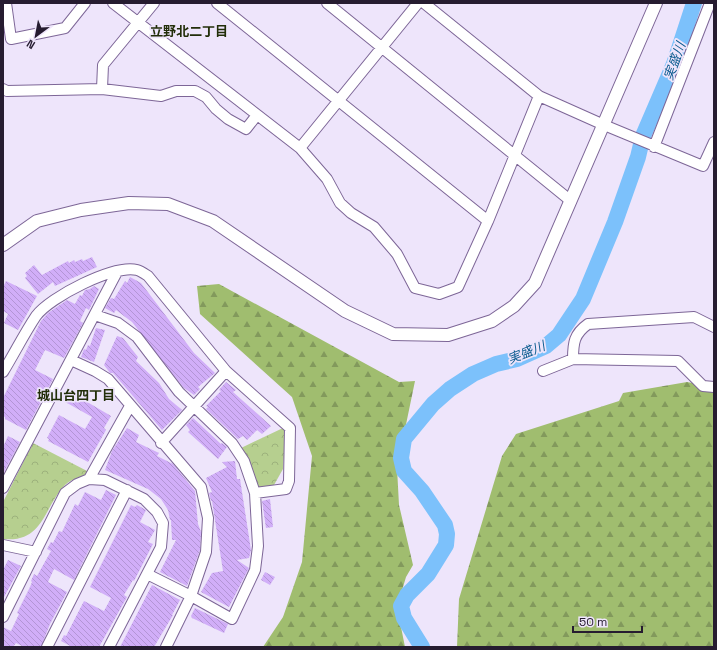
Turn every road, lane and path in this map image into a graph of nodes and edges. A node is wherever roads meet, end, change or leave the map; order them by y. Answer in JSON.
{"nodes":[{"id":1,"x":6,"y":3,"type":"edge"},
{"id":2,"x":85,"y":3,"type":"edge"},
{"id":3,"x":113,"y":3,"type":"edge"},
{"id":4,"x":154,"y":3,"type":"edge"},
{"id":5,"x":217,"y":3,"type":"edge"},
{"id":6,"x":418,"y":3,"type":"edge"},
{"id":7,"x":424,"y":3,"type":"edge"},
{"id":8,"x":656,"y":3,"type":"edge"},
{"id":9,"x":710,"y":3,"type":"edge"},
{"id":10,"x":333,"y":5,"type":"edge"},
{"id":11,"x":138,"y":22,"type":"junction"},
{"id":12,"x":383,"y":48,"type":"junction"},
{"id":13,"x":3,"y":89,"type":"edge"},
{"id":14,"x":102,"y":89,"type":"junction"},
{"id":15,"x":539,"y":96,"type":"junction"},
{"id":16,"x":340,"y":101,"type":"junction"},
{"id":17,"x":258,"y":115,"type":"junction"},
{"id":18,"x":604,"y":125,"type":"junction"},
{"id":19,"x":714,"y":142,"type":"edge"},
{"id":20,"x":654,"y":147,"type":"junction"},
{"id":21,"x":300,"y":148,"type":"junction"},
{"id":22,"x":515,"y":154,"type":"junction"},
{"id":23,"x":571,"y":201,"type":"junction"},
{"id":24,"x":488,"y":221,"type":"junction"},
{"id":25,"x":3,"y":245,"type":"edge"},
{"id":26,"x":117,"y":272,"type":"junction"},
{"id":27,"x":95,"y":315,"type":"junction"},
{"id":28,"x":714,"y":327,"type":"edge"},
{"id":29,"x":572,"y":359,"type":"junction"},
{"id":30,"x":71,"y":360,"type":"junction"},
{"id":31,"x":226,"y":371,"type":"junction"},
{"id":32,"x":543,"y":371,"type":"dead end"},
{"id":33,"x":3,"y":372,"type":"edge"},
{"id":34,"x":714,"y":387,"type":"edge"},
{"id":35,"x":130,"y":406,"type":"junction"},
{"id":36,"x":194,"y":406,"type":"junction"},
{"id":37,"x":161,"y":443,"type":"junction"},
{"id":38,"x":89,"y":479,"type":"junction"},
{"id":39,"x":3,"y":488,"type":"edge"},
{"id":40,"x":127,"y":490,"type":"junction"},
{"id":41,"x":255,"y":493,"type":"junction"},
{"id":42,"x":3,"y":545,"type":"edge"},
{"id":43,"x":36,"y":552,"type":"junction"},
{"id":44,"x":147,"y":574,"type":"junction"},
{"id":45,"x":191,"y":596,"type":"junction"},
{"id":46,"x":3,"y":617,"type":"edge"},
{"id":47,"x":47,"y":647,"type":"edge"},
{"id":48,"x":109,"y":647,"type":"edge"},
{"id":49,"x":166,"y":647,"type":"edge"}],
"edges":[{"from":1,"to":2,"type":"street"},
{"from":3,"to":11,"type":"street"},
{"from":4,"to":11,"type":"street"},
{"from":5,"to":16,"type":"street"},
{"from":6,"to":12,"type":"street"},
{"from":7,"to":15,"type":"street"},
{"from":8,"to":18,"type":"street"},
{"from":9,"to":20,"type":"street"},
{"from":10,"to":12,"type":"street"},
{"from":11,"to":14,"type":"street"},
{"from":11,"to":17,"type":"street"},
{"from":12,"to":16,"type":"street"},
{"from":12,"to":22,"type":"street"},
{"from":13,"to":14,"type":"street"},
{"from":14,"to":17,"type":"street"},
{"from":15,"to":18,"type":"street"},
{"from":15,"to":22,"type":"street"},
{"from":16,"to":21,"type":"street"},
{"from":16,"to":24,"type":"street"},
{"from":17,"to":21,"type":"street"},
{"from":18,"to":20,"type":"street"},
{"from":18,"to":23,"type":"street"},
{"from":19,"to":20,"type":"street"},
{"from":21,"to":24,"type":"street"},
{"from":22,"to":23,"type":"street"},
{"from":22,"to":24,"type":"street"},
{"from":23,"to":25,"type":"street"},
{"from":26,"to":27,"type":"street"},
{"from":26,"to":31,"type":"street"},
{"from":26,"to":33,"type":"street"},
{"from":27,"to":30,"type":"street"},
{"from":27,"to":36,"type":"street"},
{"from":28,"to":29,"type":"street"},
{"from":29,"to":32,"type":"street"},
{"from":29,"to":34,"type":"street"},
{"from":30,"to":35,"type":"street"},
{"from":30,"to":39,"type":"street"},
{"from":31,"to":36,"type":"street"},
{"from":31,"to":41,"type":"street"},
{"from":35,"to":37,"type":"street"},
{"from":35,"to":38,"type":"street"},
{"from":36,"to":37,"type":"street"},
{"from":36,"to":41,"type":"street"},
{"from":37,"to":45,"type":"street"},
{"from":38,"to":40,"type":"street"},
{"from":38,"to":43,"type":"street"},
{"from":40,"to":44,"type":"street"},
{"from":40,"to":47,"type":"street"},
{"from":41,"to":45,"type":"street"},
{"from":42,"to":43,"type":"street"},
{"from":43,"to":46,"type":"street"},
{"from":44,"to":45,"type":"street"},
{"from":44,"to":48,"type":"street"},
{"from":45,"to":49,"type":"street"}]}
